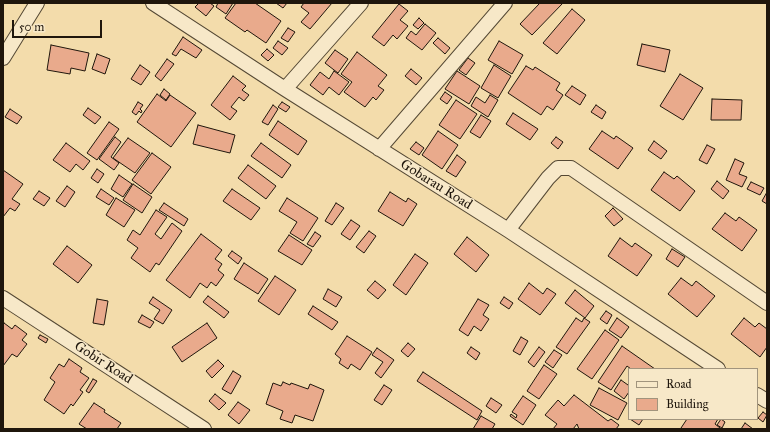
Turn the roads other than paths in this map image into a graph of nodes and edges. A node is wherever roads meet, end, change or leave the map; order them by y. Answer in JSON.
{"nodes":[{"id":1,"x":37,"y":3,"type":"edge"},
{"id":2,"x":153,"y":3,"type":"edge"},
{"id":3,"x":361,"y":3,"type":"edge"},
{"id":4,"x":505,"y":3,"type":"edge"},
{"id":5,"x":3,"y":58,"type":"edge"},
{"id":6,"x":285,"y":89,"type":"junction"},
{"id":7,"x":379,"y":149,"type":"junction"},
{"id":8,"x":508,"y":230,"type":"junction"},
{"id":9,"x":3,"y":298,"type":"edge"},
{"id":10,"x":767,"y":303,"type":"edge"},
{"id":11,"x":716,"y":368,"type":"edge"},
{"id":12,"x":758,"y":396,"type":"edge"},
{"id":13,"x":767,"y":401,"type":"edge"},
{"id":14,"x":204,"y":429,"type":"edge"}],
"edges":[{"from":1,"to":5,"type":"street"},
{"from":2,"to":6,"type":"street","name":"Gobarau Road"},
{"from":3,"to":6,"type":"street"},
{"from":4,"to":7,"type":"street"},
{"from":6,"to":7,"type":"street","name":"Gobarau Road"},
{"from":7,"to":8,"type":"street","name":"Gobarau Road"},
{"from":8,"to":10,"type":"street"},
{"from":8,"to":11,"type":"street","name":"Gobarau Road"},
{"from":9,"to":14,"type":"street","name":"Gobir Road"},
{"from":12,"to":13,"type":"street"}]}
